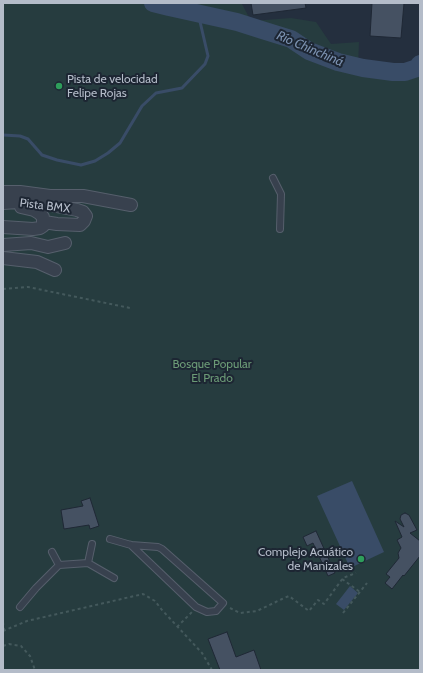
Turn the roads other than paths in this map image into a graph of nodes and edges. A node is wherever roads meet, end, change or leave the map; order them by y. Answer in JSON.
{"nodes":[{"id":1,"x":273,"y":178,"type":"dead end"},
{"id":2,"x":3,"y":192,"type":"edge"},
{"id":3,"x":3,"y":204,"type":"edge"},
{"id":4,"x":131,"y":205,"type":"dead end"},
{"id":5,"x":44,"y":222,"type":"junction"},
{"id":6,"x":3,"y":227,"type":"edge"},
{"id":7,"x":280,"y":229,"type":"dead end"},
{"id":8,"x":65,"y":243,"type":"dead end"},
{"id":9,"x":3,"y":245,"type":"edge"},
{"id":10,"x":3,"y":258,"type":"edge"},
{"id":11,"x":55,"y":270,"type":"dead end"},
{"id":12,"x":110,"y":539,"type":"dead end"},
{"id":13,"x":92,"y":544,"type":"dead end"},
{"id":14,"x":131,"y":545,"type":"junction"},
{"id":15,"x":52,"y":552,"type":"dead end"},
{"id":16,"x":88,"y":563,"type":"junction"},
{"id":17,"x":59,"y":565,"type":"junction"},
{"id":18,"x":114,"y":578,"type":"dead end"},
{"id":19,"x":20,"y":607,"type":"dead end"}],
"edges":[{"from":1,"to":7,"type":"lane"},
{"from":2,"to":4,"type":"street","name":"Pista BMX"},
{"from":3,"to":5,"type":"street","name":"Pista BMX"},
{"from":3,"to":5,"type":"street","name":"Pista BMX"},
{"from":5,"to":6,"type":"street","name":"Pista BMX"},
{"from":8,"to":9,"type":"street"},
{"from":10,"to":11,"type":"street"},
{"from":12,"to":14,"type":"lane"},
{"from":13,"to":16,"type":"lane"},
{"from":14,"to":14,"type":"lane"},
{"from":15,"to":17,"type":"lane"},
{"from":16,"to":17,"type":"lane"},
{"from":16,"to":18,"type":"lane"},
{"from":17,"to":19,"type":"lane"}]}
